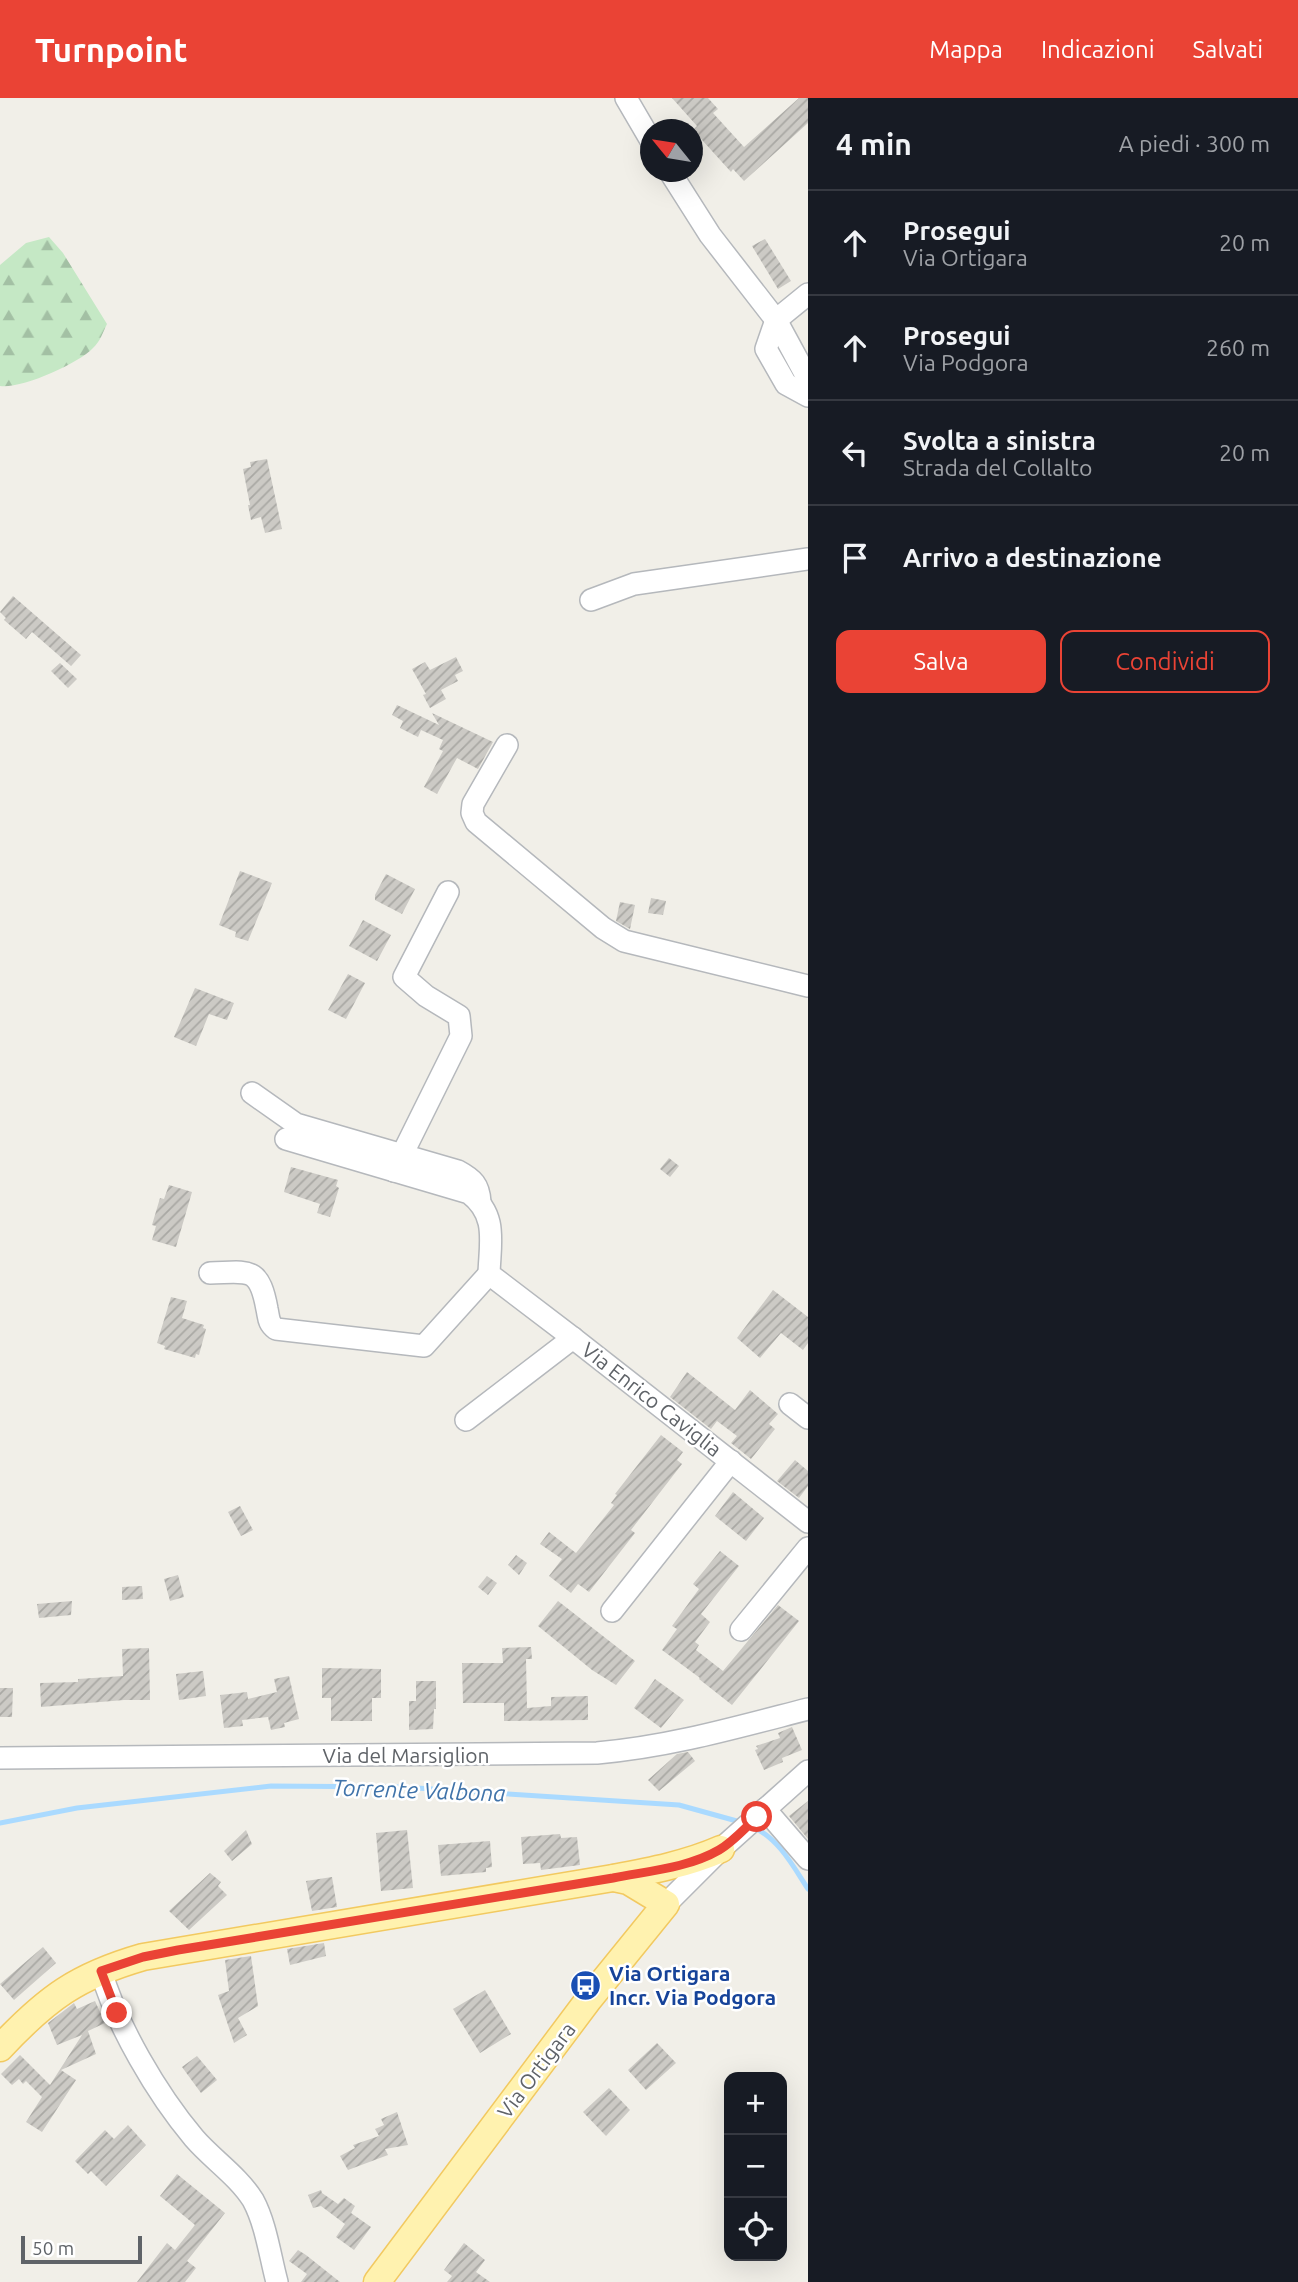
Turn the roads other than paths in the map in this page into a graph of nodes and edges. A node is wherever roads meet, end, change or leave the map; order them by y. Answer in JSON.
{"nodes":[{"id":1,"x":626,"y":98,"type":"edge"},
{"id":2,"x":640,"y":122,"type":"edge"},
{"id":3,"x":676,"y":182,"type":"edge"},
{"id":4,"x":808,"y":294,"type":"edge"},
{"id":5,"x":776,"y":320,"type":"junction"},
{"id":6,"x":808,"y":379,"type":"edge"},
{"id":7,"x":808,"y":396,"type":"edge"},
{"id":8,"x":808,"y":559,"type":"edge"},
{"id":9,"x":591,"y":600,"type":"dead end"},
{"id":10,"x":508,"y":745,"type":"dead end"},
{"id":11,"x":447,"y":892,"type":"dead end"},
{"id":12,"x":808,"y":986,"type":"edge"},
{"id":13,"x":252,"y":1093,"type":"dead end"},
{"id":14,"x":286,"y":1139,"type":"dead end"},
{"id":15,"x":398,"y":1163,"type":"junction"},
{"id":16,"x":210,"y":1273,"type":"dead end"},
{"id":17,"x":489,"y":1274,"type":"junction"},
{"id":18,"x":573,"y":1338,"type":"junction"},
{"id":19,"x":790,"y":1404,"type":"dead end"},
{"id":20,"x":808,"y":1418,"type":"edge"},
{"id":21,"x":466,"y":1420,"type":"dead end"},
{"id":22,"x":730,"y":1461,"type":"junction"},
{"id":23,"x":808,"y":1522,"type":"edge"},
{"id":24,"x":808,"y":1548,"type":"edge"},
{"id":25,"x":611,"y":1611,"type":"dead end"},
{"id":26,"x":741,"y":1630,"type":"dead end"},
{"id":27,"x":808,"y":1709,"type":"edge"},
{"id":28,"x":0,"y":1758,"type":"edge"},
{"id":29,"x":808,"y":1771,"type":"edge"},
{"id":30,"x":761,"y":1813,"type":"junction"},
{"id":31,"x":727,"y":1844,"type":"junction"},
{"id":32,"x":808,"y":1859,"type":"edge"},
{"id":33,"x":652,"y":1870,"type":"junction"},
{"id":34,"x":613,"y":1878,"type":"junction"},
{"id":35,"x":670,"y":1900,"type":"junction"},
{"id":36,"x":101,"y":1971,"type":"junction"},
{"id":37,"x":0,"y":2048,"type":"edge"},
{"id":38,"x":276,"y":2282,"type":"edge"},
{"id":39,"x":377,"y":2282,"type":"edge"}],
"edges":[{"from":1,"to":2,"type":"street"},
{"from":3,"to":5,"type":"street"},
{"from":4,"to":5,"type":"street"},
{"from":5,"to":6,"type":"street"},
{"from":5,"to":7,"type":"street"},
{"from":8,"to":9,"type":"street"},
{"from":10,"to":12,"type":"street"},
{"from":11,"to":15,"type":"street"},
{"from":13,"to":15,"type":"street"},
{"from":14,"to":15,"type":"street"},
{"from":15,"to":17,"type":"street"},
{"from":16,"to":17,"type":"street"},
{"from":17,"to":18,"type":"street","name":"Via Enrico Caviglia"},
{"from":18,"to":21,"type":"street","name":"Via Enrico Caviglia"},
{"from":18,"to":22,"type":"street","name":"Via Enrico Caviglia"},
{"from":19,"to":20,"type":"street"},
{"from":22,"to":23,"type":"street","name":"Via Enrico Caviglia"},
{"from":22,"to":25,"type":"street","name":"Via Enrico Caviglia"},
{"from":24,"to":26,"type":"street"},
{"from":27,"to":28,"type":"street","name":"Via del Marsiglion"},
{"from":29,"to":30,"type":"street","name":"Via Ortigara"},
{"from":30,"to":31,"type":"street","name":"Via Ortigara"},
{"from":30,"to":32,"type":"street"},
{"from":31,"to":33,"type":"main road"},
{"from":31,"to":35,"type":"street","name":"Via Ortigara"},
{"from":33,"to":34,"type":"main road"},
{"from":33,"to":35,"type":"main road"},
{"from":34,"to":35,"type":"main road"},
{"from":34,"to":36,"type":"main road"},
{"from":35,"to":39,"type":"main road","name":"Via Ortigara"},
{"from":36,"to":37,"type":"main road"},
{"from":36,"to":38,"type":"street"}]}
